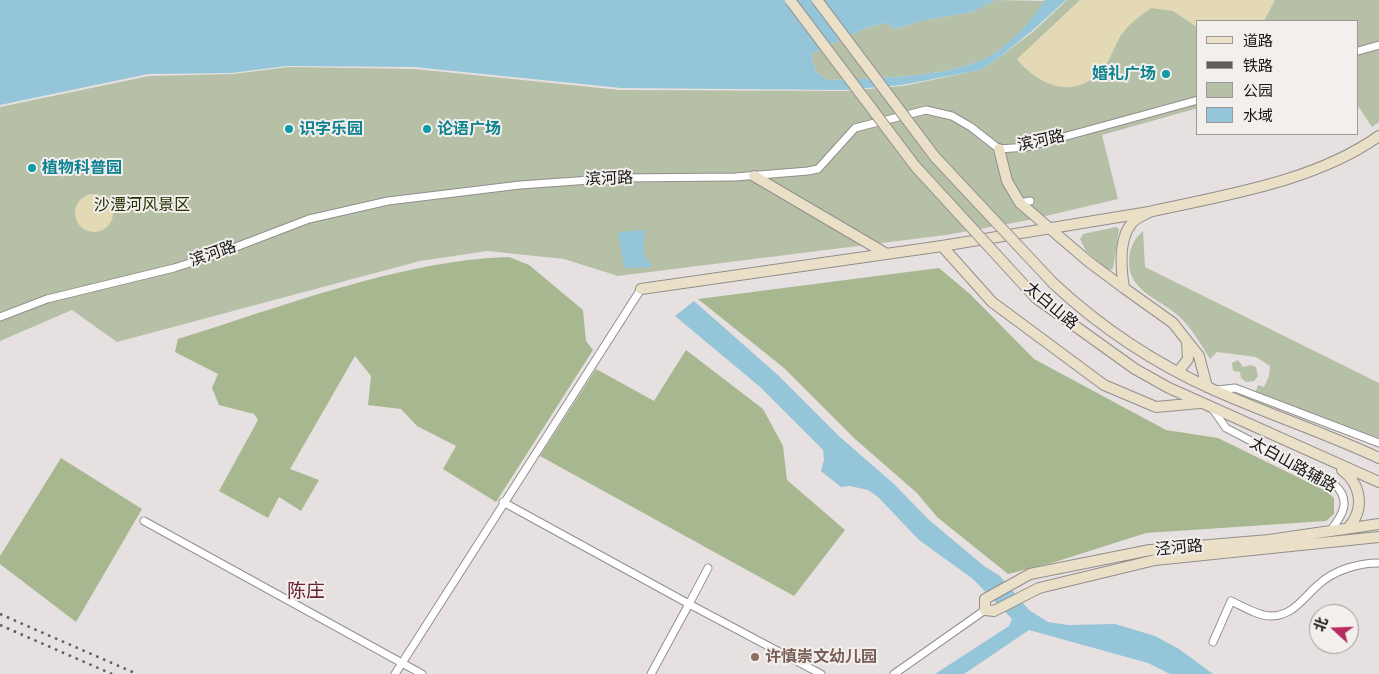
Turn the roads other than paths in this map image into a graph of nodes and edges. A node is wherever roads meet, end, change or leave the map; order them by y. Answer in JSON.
{"nodes":[{"id":1,"x":790,"y":0,"type":"edge"},
{"id":2,"x":817,"y":0,"type":"edge"},
{"id":3,"x":1379,"y":45,"type":"edge"},
{"id":4,"x":1359,"y":51,"type":"edge"},
{"id":5,"x":1196,"y":101,"type":"edge"},
{"id":6,"x":1379,"y":136,"type":"edge"},
{"id":7,"x":1000,"y":149,"type":"junction"},
{"id":8,"x":754,"y":176,"type":"junction"},
{"id":9,"x":1149,"y":212,"type":"junction"},
{"id":10,"x":1050,"y":229,"type":"junction"},
{"id":11,"x":942,"y":246,"type":"junction"},
{"id":12,"x":885,"y":253,"type":"junction"},
{"id":13,"x":1124,"y":288,"type":"junction"},
{"id":14,"x":641,"y":289,"type":"joint"},
{"id":15,"x":0,"y":317,"type":"edge"},
{"id":16,"x":1187,"y":341,"type":"junction"},
{"id":17,"x":1178,"y":372,"type":"junction"},
{"id":18,"x":1210,"y":388,"type":"junction"},
{"id":19,"x":1201,"y":403,"type":"junction"},
{"id":20,"x":1212,"y":408,"type":"junction"},
{"id":21,"x":1379,"y":443,"type":"edge"},
{"id":22,"x":1379,"y":458,"type":"edge"},
{"id":23,"x":1329,"y":460,"type":"junction"},
{"id":24,"x":1379,"y":482,"type":"edge"},
{"id":25,"x":503,"y":502,"type":"junction"},
{"id":26,"x":144,"y":521,"type":"dead end"},
{"id":27,"x":1379,"y":524,"type":"edge"},
{"id":28,"x":1349,"y":527,"type":"junction"},
{"id":29,"x":1330,"y":531,"type":"junction"},
{"id":30,"x":1379,"y":537,"type":"edge"},
{"id":31,"x":1379,"y":563,"type":"edge"},
{"id":32,"x":708,"y":568,"type":"dead end"},
{"id":33,"x":689,"y":604,"type":"junction"},
{"id":34,"x":990,"y":611,"type":"junction"},
{"id":35,"x":1213,"y":642,"type":"dead end"},
{"id":36,"x":401,"y":663,"type":"junction"},
{"id":37,"x":394,"y":674,"type":"edge"},
{"id":38,"x":422,"y":674,"type":"edge"},
{"id":39,"x":651,"y":674,"type":"edge"},
{"id":40,"x":821,"y":674,"type":"edge"},
{"id":41,"x":894,"y":674,"type":"edge"}],
"edges":[{"from":1,"to":19,"type":"street","name":"太白山路","bridge":true},
{"from":2,"to":17,"type":"street","name":"太白山路","bridge":true},
{"from":3,"to":4,"type":"street"},
{"from":5,"to":7,"type":"street","name":"滨河路"},
{"from":6,"to":9,"type":"street"},
{"from":7,"to":8,"type":"street","name":"滨河路"},
{"from":7,"to":10,"type":"street"},
{"from":8,"to":12,"type":"street"},
{"from":8,"to":15,"type":"street","name":"滨河路"},
{"from":9,"to":10,"type":"street"},
{"from":9,"to":13,"type":"street"},
{"from":10,"to":11,"type":"street"},
{"from":10,"to":13,"type":"street"},
{"from":11,"to":12,"type":"street"},
{"from":11,"to":19,"type":"street"},
{"from":12,"to":14,"type":"street"},
{"from":13,"to":16,"type":"street"},
{"from":14,"to":25,"type":"street"},
{"from":16,"to":17,"type":"street"},
{"from":16,"to":18,"type":"street"},
{"from":17,"to":18,"type":"street","name":"太白山路"},
{"from":18,"to":21,"type":"street"},
{"from":18,"to":22,"type":"street","name":"太白山路"},
{"from":19,"to":20,"type":"street","name":"太白山路"},
{"from":20,"to":23,"type":"street","name":"太白山路"},
{"from":20,"to":29,"type":"street","name":"太白山路辅路"},
{"from":23,"to":24,"type":"street","name":"太白山路"},
{"from":23,"to":28,"type":"street"},
{"from":25,"to":33,"type":"street"},
{"from":25,"to":36,"type":"street"},
{"from":26,"to":36,"type":"street"},
{"from":27,"to":28,"type":"street","name":"泾河路"},
{"from":28,"to":29,"type":"street","name":"泾河路"},
{"from":29,"to":34,"type":"street","name":"泾河路"},
{"from":30,"to":34,"type":"street","name":"泾河路"},
{"from":31,"to":35,"type":"street"},
{"from":32,"to":33,"type":"street"},
{"from":33,"to":39,"type":"street"},
{"from":33,"to":40,"type":"street"},
{"from":34,"to":41,"type":"street"},
{"from":36,"to":37,"type":"street"},
{"from":36,"to":38,"type":"street"}]}
